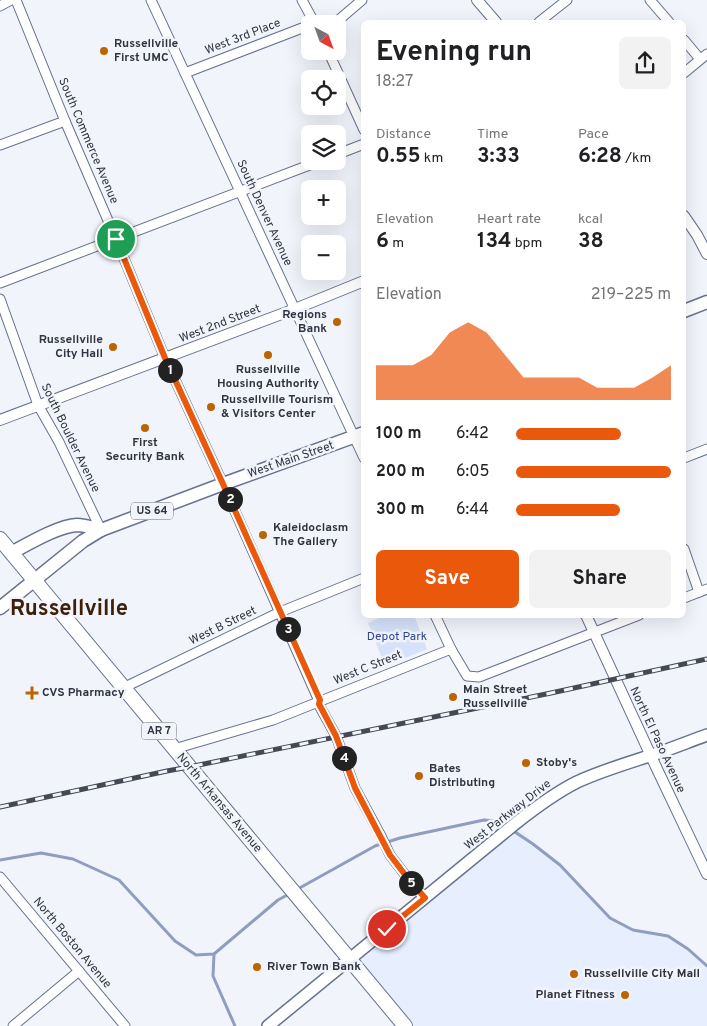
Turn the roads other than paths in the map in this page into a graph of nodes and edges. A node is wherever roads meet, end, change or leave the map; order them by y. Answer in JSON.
{"nodes":[{"id":1,"x":11,"y":0,"type":"edge"},
{"id":2,"x":16,"y":0,"type":"edge"},
{"id":3,"x":151,"y":0,"type":"edge"},
{"id":4,"x":302,"y":0,"type":"edge"},
{"id":5,"x":362,"y":0,"type":"edge"},
{"id":6,"x":477,"y":0,"type":"edge"},
{"id":7,"x":567,"y":0,"type":"edge"},
{"id":8,"x":650,"y":0,"type":"edge"},
{"id":9,"x":0,"y":6,"type":"edge"},
{"id":10,"x":309,"y":15,"type":"edge"},
{"id":11,"x":344,"y":15,"type":"edge"},
{"id":12,"x":494,"y":20,"type":"edge"},
{"id":13,"x":542,"y":20,"type":"edge"},
{"id":14,"x":667,"y":20,"type":"edge"},
{"id":15,"x":301,"y":29,"type":"edge"},
{"id":16,"x":686,"y":42,"type":"edge"},
{"id":17,"x":704,"y":56,"type":"edge"},
{"id":18,"x":332,"y":60,"type":"edge"},
{"id":19,"x":686,"y":71,"type":"edge"},
{"id":20,"x":185,"y":73,"type":"junction"},
{"id":21,"x":65,"y":121,"type":"junction"},
{"id":22,"x":361,"y":123,"type":"edge"},
{"id":23,"x":0,"y":145,"type":"edge"},
{"id":24,"x":361,"y":145,"type":"edge"},
{"id":25,"x":346,"y":151,"type":"edge"},
{"id":26,"x":301,"y":168,"type":"edge"},
{"id":27,"x":239,"y":192,"type":"junction"},
{"id":28,"x":686,"y":219,"type":"edge"},
{"id":29,"x":116,"y":239,"type":"junction"},
{"id":30,"x":707,"y":254,"type":"edge"},
{"id":31,"x":361,"y":282,"type":"edge"},
{"id":32,"x":0,"y":283,"type":"edge"},
{"id":33,"x":0,"y":299,"type":"edge"},
{"id":34,"x":707,"y":302,"type":"edge"},
{"id":35,"x":295,"y":309,"type":"junction"},
{"id":36,"x":686,"y":309,"type":"edge"},
{"id":37,"x":165,"y":358,"type":"junction"},
{"id":38,"x":38,"y":405,"type":"junction"},
{"id":39,"x":0,"y":420,"type":"edge"},
{"id":40,"x":359,"y":435,"type":"edge"},
{"id":41,"x":707,"y":449,"type":"edge"},
{"id":42,"x":686,"y":457,"type":"edge"},
{"id":43,"x":223,"y":484,"type":"junction"},
{"id":44,"x":101,"y":530,"type":"junction"},
{"id":45,"x":0,"y":540,"type":"edge"},
{"id":46,"x":11,"y":552,"type":"junction"},
{"id":47,"x":686,"y":553,"type":"edge"},
{"id":48,"x":361,"y":579,"type":"edge"},
{"id":49,"x":34,"y":580,"type":"junction"},
{"id":50,"x":703,"y":590,"type":"edge"},
{"id":51,"x":686,"y":597,"type":"edge"},
{"id":52,"x":0,"y":608,"type":"edge"},
{"id":53,"x":280,"y":612,"type":"junction"},
{"id":54,"x":436,"y":618,"type":"edge"},
{"id":55,"x":587,"y":618,"type":"edge"},
{"id":56,"x":632,"y":618,"type":"edge"},
{"id":57,"x":594,"y":633,"type":"junction"},
{"id":58,"x":451,"y":648,"type":"junction"},
{"id":59,"x":123,"y":688,"type":"junction"},
{"id":60,"x":320,"y":700,"type":"junction"},
{"id":61,"x":707,"y":735,"type":"edge"},
{"id":62,"x":174,"y":749,"type":"junction"},
{"id":63,"x":651,"y":755,"type":"junction"},
{"id":64,"x":707,"y":874,"type":"edge"},
{"id":65,"x":0,"y":877,"type":"edge"},
{"id":66,"x":425,"y":898,"type":"junction"},
{"id":67,"x":350,"y":960,"type":"junction"},
{"id":68,"x":80,"y":971,"type":"junction"},
{"id":69,"x":13,"y":1026,"type":"edge"},
{"id":70,"x":125,"y":1026,"type":"edge"},
{"id":71,"x":268,"y":1026,"type":"edge"},
{"id":72,"x":404,"y":1026,"type":"edge"}],
"edges":[{"from":1,"to":9,"type":"street"},
{"from":2,"to":21,"type":"street","name":"South Commerce Avenue"},
{"from":3,"to":20,"type":"street","name":"South Denver Avenue"},
{"from":4,"to":10,"type":"street"},
{"from":5,"to":11,"type":"street"},
{"from":6,"to":12,"type":"street"},
{"from":7,"to":13,"type":"street"},
{"from":8,"to":14,"type":"street"},
{"from":15,"to":20,"type":"street","name":"West 3rd Place"},
{"from":16,"to":17,"type":"street"},
{"from":17,"to":19,"type":"street"},
{"from":18,"to":22,"type":"street"},
{"from":20,"to":27,"type":"street","name":"South Denver Avenue"},
{"from":21,"to":23,"type":"street"},
{"from":21,"to":29,"type":"street","name":"South Commerce Avenue"},
{"from":24,"to":25,"type":"street"},
{"from":26,"to":27,"type":"street"},
{"from":27,"to":29,"type":"street"},
{"from":27,"to":35,"type":"street","name":"South Denver Avenue"},
{"from":28,"to":30,"type":"street"},
{"from":29,"to":32,"type":"street"},
{"from":29,"to":37,"type":"street","name":"South Commerce Avenue"},
{"from":31,"to":35,"type":"street","name":"West 2nd Street"},
{"from":33,"to":38,"type":"street","name":"South Boulder Avenue"},
{"from":34,"to":36,"type":"main road"},
{"from":35,"to":37,"type":"street","name":"West 2nd Street"},
{"from":35,"to":40,"type":"street","name":"South Denver Avenue"},
{"from":37,"to":38,"type":"street","name":"West 2nd Street"},
{"from":37,"to":43,"type":"street","name":"South Commerce Avenue"},
{"from":38,"to":39,"type":"street","name":"West 2nd Street"},
{"from":38,"to":44,"type":"street","name":"South Boulder Avenue"},
{"from":40,"to":43,"type":"main road","name":"West Main Street","number":"US 64"},
{"from":41,"to":42,"type":"street"},
{"from":43,"to":44,"type":"main road","name":"West Main Street","number":"US 64"},
{"from":43,"to":53,"type":"street","name":"South Commerce Avenue"},
{"from":44,"to":46,"type":"main road"},
{"from":44,"to":49,"type":"main road","name":"West Main Street","number":"US 64"},
{"from":45,"to":46,"type":"highway","number":"AR 7"},
{"from":46,"to":49,"type":"highway","number":"AR 7"},
{"from":47,"to":50,"type":"street"},
{"from":48,"to":53,"type":"street","name":"West B Street"},
{"from":49,"to":52,"type":"main road","number":"US 64"},
{"from":49,"to":59,"type":"highway","name":"North Arkansas Avenue","number":"AR 7"},
{"from":50,"to":51,"type":"street"},
{"from":53,"to":59,"type":"street","name":"West B Street"},
{"from":53,"to":60,"type":"street","name":"South Commerce Avenue"},
{"from":54,"to":58,"type":"street"},
{"from":55,"to":57,"type":"street","name":"North El Paso Avenue"},
{"from":56,"to":57,"type":"street"},
{"from":57,"to":58,"type":"street"},
{"from":57,"to":63,"type":"street","name":"North El Paso Avenue"},
{"from":58,"to":60,"type":"street","name":"West C Street"},
{"from":59,"to":62,"type":"highway","name":"North Arkansas Avenue","number":"AR 7"},
{"from":60,"to":62,"type":"street","name":"West C Street"},
{"from":60,"to":66,"type":"street","name":"South Commerce Avenue"},
{"from":61,"to":63,"type":"main road","name":"West Parkway Drive"},
{"from":62,"to":67,"type":"highway","name":"North Arkansas Avenue","number":"AR 7"},
{"from":63,"to":64,"type":"street","name":"North El Paso Avenue"},
{"from":63,"to":66,"type":"main road","name":"West Parkway Drive"},
{"from":65,"to":68,"type":"street","name":"North Boston Avenue"},
{"from":66,"to":67,"type":"main road","name":"West Parkway Drive"},
{"from":67,"to":71,"type":"main road","name":"West Parkway Drive"},
{"from":67,"to":72,"type":"highway","name":"North Arkansas Avenue","number":"AR 7"},
{"from":68,"to":69,"type":"street"},
{"from":68,"to":70,"type":"street","name":"North Boston Avenue"}]}
